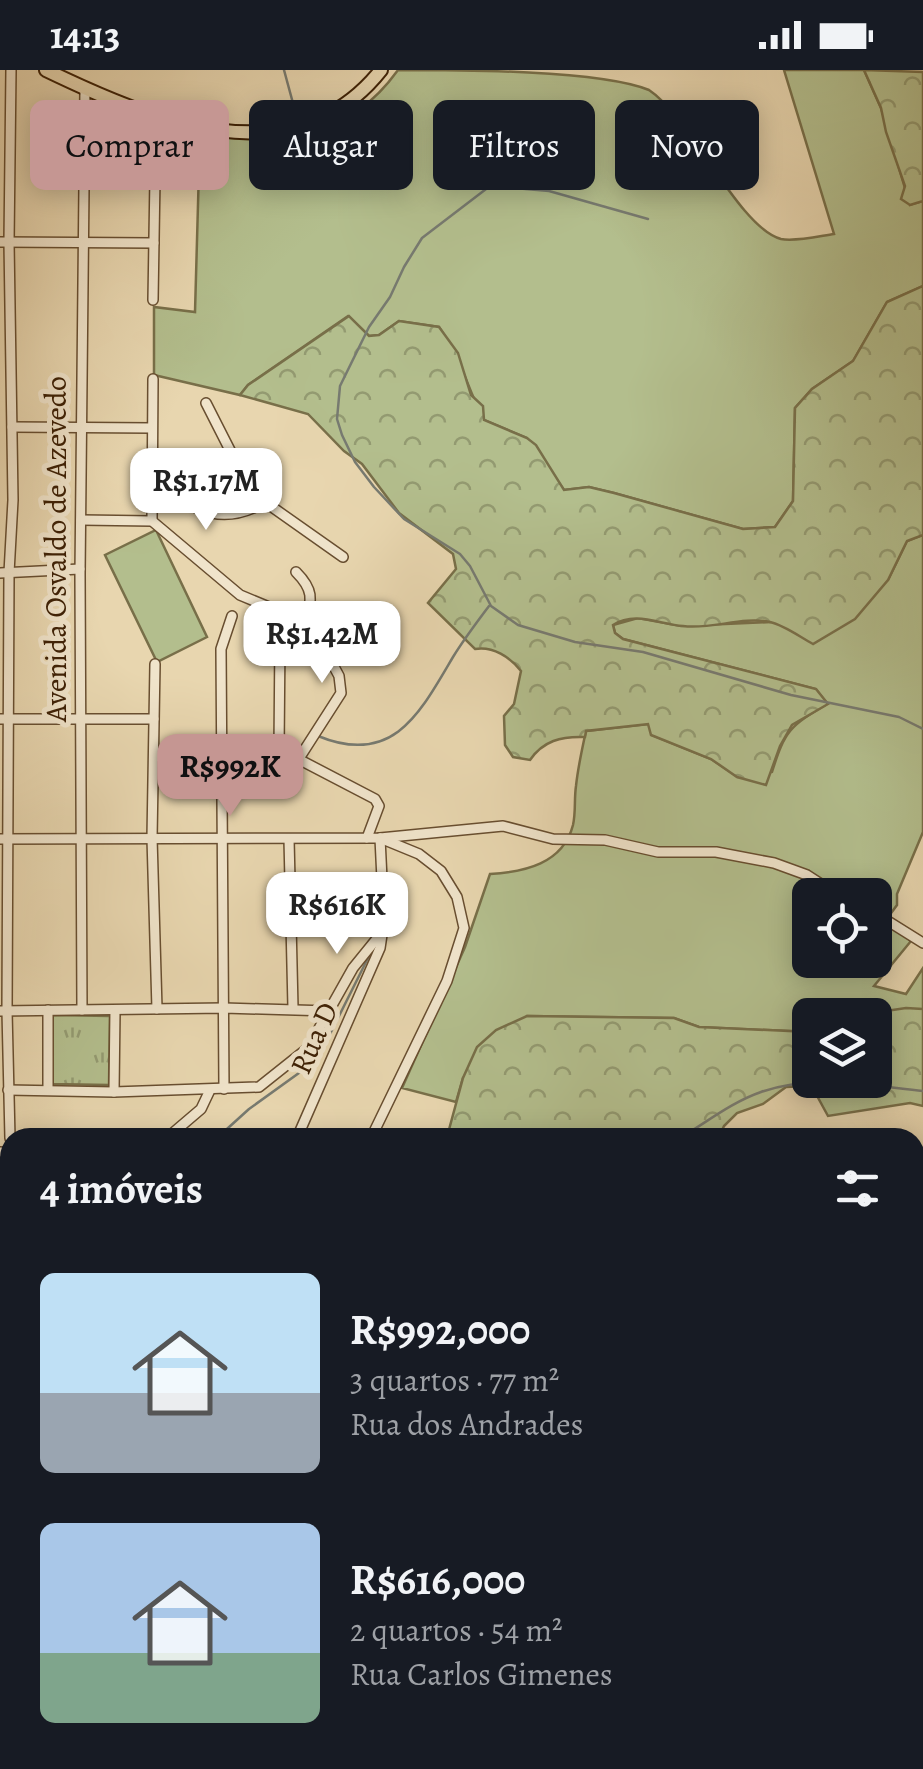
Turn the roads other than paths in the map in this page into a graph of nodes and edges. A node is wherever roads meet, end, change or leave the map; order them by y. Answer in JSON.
{"nodes":[{"id":1,"x":12,"y":70,"type":"edge"},
{"id":2,"x":46,"y":70,"type":"edge"},
{"id":3,"x":381,"y":70,"type":"edge"},
{"id":4,"x":84,"y":88,"type":"junction"},
{"id":5,"x":115,"y":100,"type":"edge"},
{"id":6,"x":229,"y":132,"type":"edge"},
{"id":7,"x":155,"y":190,"type":"edge"},
{"id":8,"x":5,"y":242,"type":"edge"},
{"id":9,"x":83,"y":243,"type":"junction"},
{"id":10,"x":154,"y":243,"type":"junction"},
{"id":11,"x":153,"y":300,"type":"dead end"},
{"id":12,"x":5,"y":371,"type":"edge"},
{"id":13,"x":153,"y":379,"type":"dead end"},
{"id":14,"x":206,"y":403,"type":"dead end"},
{"id":15,"x":81,"y":428,"type":"junction"},
{"id":16,"x":152,"y":428,"type":"junction"},
{"id":17,"x":12,"y":431,"type":"junction"},
{"id":18,"x":0,"y":446,"type":"edge"},
{"id":19,"x":151,"y":483,"type":"junction"},
{"id":20,"x":264,"y":502,"type":"junction"},
{"id":21,"x":80,"y":520,"type":"junction"},
{"id":22,"x":152,"y":521,"type":"junction"},
{"id":23,"x":343,"y":557,"type":"dead end"},
{"id":24,"x":80,"y":570,"type":"junction"},
{"id":25,"x":296,"y":572,"type":"dead end"},
{"id":26,"x":5,"y":573,"type":"edge"},
{"id":27,"x":232,"y":616,"type":"dead end"},
{"id":28,"x":305,"y":622,"type":"junction"},
{"id":29,"x":280,"y":638,"type":"dead end"},
{"id":30,"x":155,"y":664,"type":"dead end"},
{"id":31,"x":80,"y":718,"type":"junction"},
{"id":32,"x":5,"y":719,"type":"edge"},
{"id":33,"x":154,"y":720,"type":"junction"},
{"id":34,"x":220,"y":739,"type":"junction"},
{"id":35,"x":279,"y":749,"type":"junction"},
{"id":36,"x":154,"y":756,"type":"junction"},
{"id":37,"x":298,"y":760,"type":"junction"},
{"id":38,"x":220,"y":766,"type":"junction"},
{"id":39,"x":80,"y":838,"type":"junction"},
{"id":40,"x":152,"y":838,"type":"junction"},
{"id":41,"x":221,"y":838,"type":"junction"},
{"id":42,"x":368,"y":838,"type":"junction"},
{"id":43,"x":380,"y":838,"type":"junction"},
{"id":44,"x":5,"y":839,"type":"edge"},
{"id":45,"x":289,"y":839,"type":"junction"},
{"id":46,"x":809,"y":878,"type":"edge"},
{"id":47,"x":892,"y":923,"type":"edge"},
{"id":48,"x":383,"y":930,"type":"junction"},
{"id":49,"x":923,"y":942,"type":"edge"},
{"id":50,"x":224,"y":1008,"type":"junction"},
{"id":51,"x":293,"y":1008,"type":"junction"},
{"id":52,"x":157,"y":1009,"type":"junction"},
{"id":53,"x":48,"y":1010,"type":"junction"},
{"id":54,"x":82,"y":1010,"type":"junction"},
{"id":55,"x":116,"y":1010,"type":"junction"},
{"id":56,"x":4,"y":1011,"type":"edge"},
{"id":57,"x":329,"y":1012,"type":"junction"},
{"id":58,"x":224,"y":1089,"type":"junction"},
{"id":59,"x":8,"y":1090,"type":"junction"},
{"id":60,"x":48,"y":1090,"type":"junction"},
{"id":61,"x":210,"y":1090,"type":"junction"},
{"id":62,"x":114,"y":1092,"type":"junction"},
{"id":63,"x":10,"y":1128,"type":"edge"},
{"id":64,"x":180,"y":1128,"type":"edge"},
{"id":65,"x":301,"y":1128,"type":"edge"},
{"id":66,"x":376,"y":1128,"type":"edge"}],
"edges":[{"from":1,"to":8,"type":"street"},
{"from":2,"to":4,"type":"main road"},
{"from":3,"to":6,"type":"main road"},
{"from":4,"to":5,"type":"main road"},
{"from":4,"to":9,"type":"street","name":"Avenida Osvaldo de Azevedo"},
{"from":7,"to":10,"type":"street"},
{"from":8,"to":9,"type":"street"},
{"from":8,"to":12,"type":"street"},
{"from":9,"to":10,"type":"street"},
{"from":9,"to":15,"type":"street","name":"Avenida Osvaldo de Azevedo"},
{"from":10,"to":11,"type":"street"},
{"from":12,"to":17,"type":"street"},
{"from":13,"to":16,"type":"street"},
{"from":14,"to":20,"type":"street"},
{"from":15,"to":16,"type":"street"},
{"from":15,"to":17,"type":"street"},
{"from":15,"to":21,"type":"street","name":"Avenida Osvaldo de Azevedo"},
{"from":16,"to":19,"type":"street"},
{"from":17,"to":18,"type":"street"},
{"from":17,"to":26,"type":"street"},
{"from":19,"to":20,"type":"street"},
{"from":19,"to":22,"type":"street"},
{"from":20,"to":23,"type":"street"},
{"from":21,"to":22,"type":"street"},
{"from":21,"to":24,"type":"street","name":"Avenida Osvaldo de Azevedo"},
{"from":22,"to":28,"type":"street"},
{"from":24,"to":26,"type":"street"},
{"from":24,"to":31,"type":"street","name":"Avenida Osvaldo de Azevedo"},
{"from":25,"to":28,"type":"street"},
{"from":26,"to":32,"type":"street"},
{"from":27,"to":34,"type":"street"},
{"from":28,"to":37,"type":"street"},
{"from":29,"to":35,"type":"street"},
{"from":30,"to":33,"type":"street"},
{"from":31,"to":32,"type":"street"},
{"from":31,"to":33,"type":"street"},
{"from":31,"to":39,"type":"street","name":"Avenida Osvaldo de Azevedo"},
{"from":32,"to":44,"type":"street"},
{"from":33,"to":36,"type":"street"},
{"from":34,"to":35,"type":"street"},
{"from":34,"to":38,"type":"street"},
{"from":35,"to":37,"type":"street"},
{"from":36,"to":38,"type":"street"},
{"from":36,"to":40,"type":"street"},
{"from":37,"to":42,"type":"street"},
{"from":38,"to":41,"type":"street"},
{"from":39,"to":40,"type":"street"},
{"from":39,"to":44,"type":"street"},
{"from":39,"to":54,"type":"street","name":"Avenida Osvaldo de Azevedo"},
{"from":40,"to":41,"type":"street"},
{"from":40,"to":52,"type":"street"},
{"from":41,"to":45,"type":"street"},
{"from":41,"to":50,"type":"street"},
{"from":42,"to":43,"type":"street"},
{"from":42,"to":45,"type":"street"},
{"from":43,"to":46,"type":"street"},
{"from":43,"to":48,"type":"street","name":"Rua D"},
{"from":43,"to":66,"type":"street"},
{"from":44,"to":56,"type":"street"},
{"from":45,"to":51,"type":"street"},
{"from":47,"to":49,"type":"street"},
{"from":48,"to":57,"type":"street"},
{"from":48,"to":65,"type":"street","name":"Rua D"},
{"from":50,"to":51,"type":"street"},
{"from":50,"to":52,"type":"street"},
{"from":50,"to":58,"type":"street"},
{"from":51,"to":57,"type":"street"},
{"from":52,"to":55,"type":"street"},
{"from":53,"to":54,"type":"street"},
{"from":53,"to":56,"type":"street"},
{"from":53,"to":60,"type":"street"},
{"from":54,"to":55,"type":"street"},
{"from":55,"to":62,"type":"street"},
{"from":56,"to":59,"type":"street"},
{"from":57,"to":58,"type":"street"},
{"from":58,"to":61,"type":"street"},
{"from":59,"to":60,"type":"street"},
{"from":59,"to":63,"type":"street"},
{"from":60,"to":62,"type":"street"},
{"from":61,"to":62,"type":"street"},
{"from":61,"to":64,"type":"street"}]}
